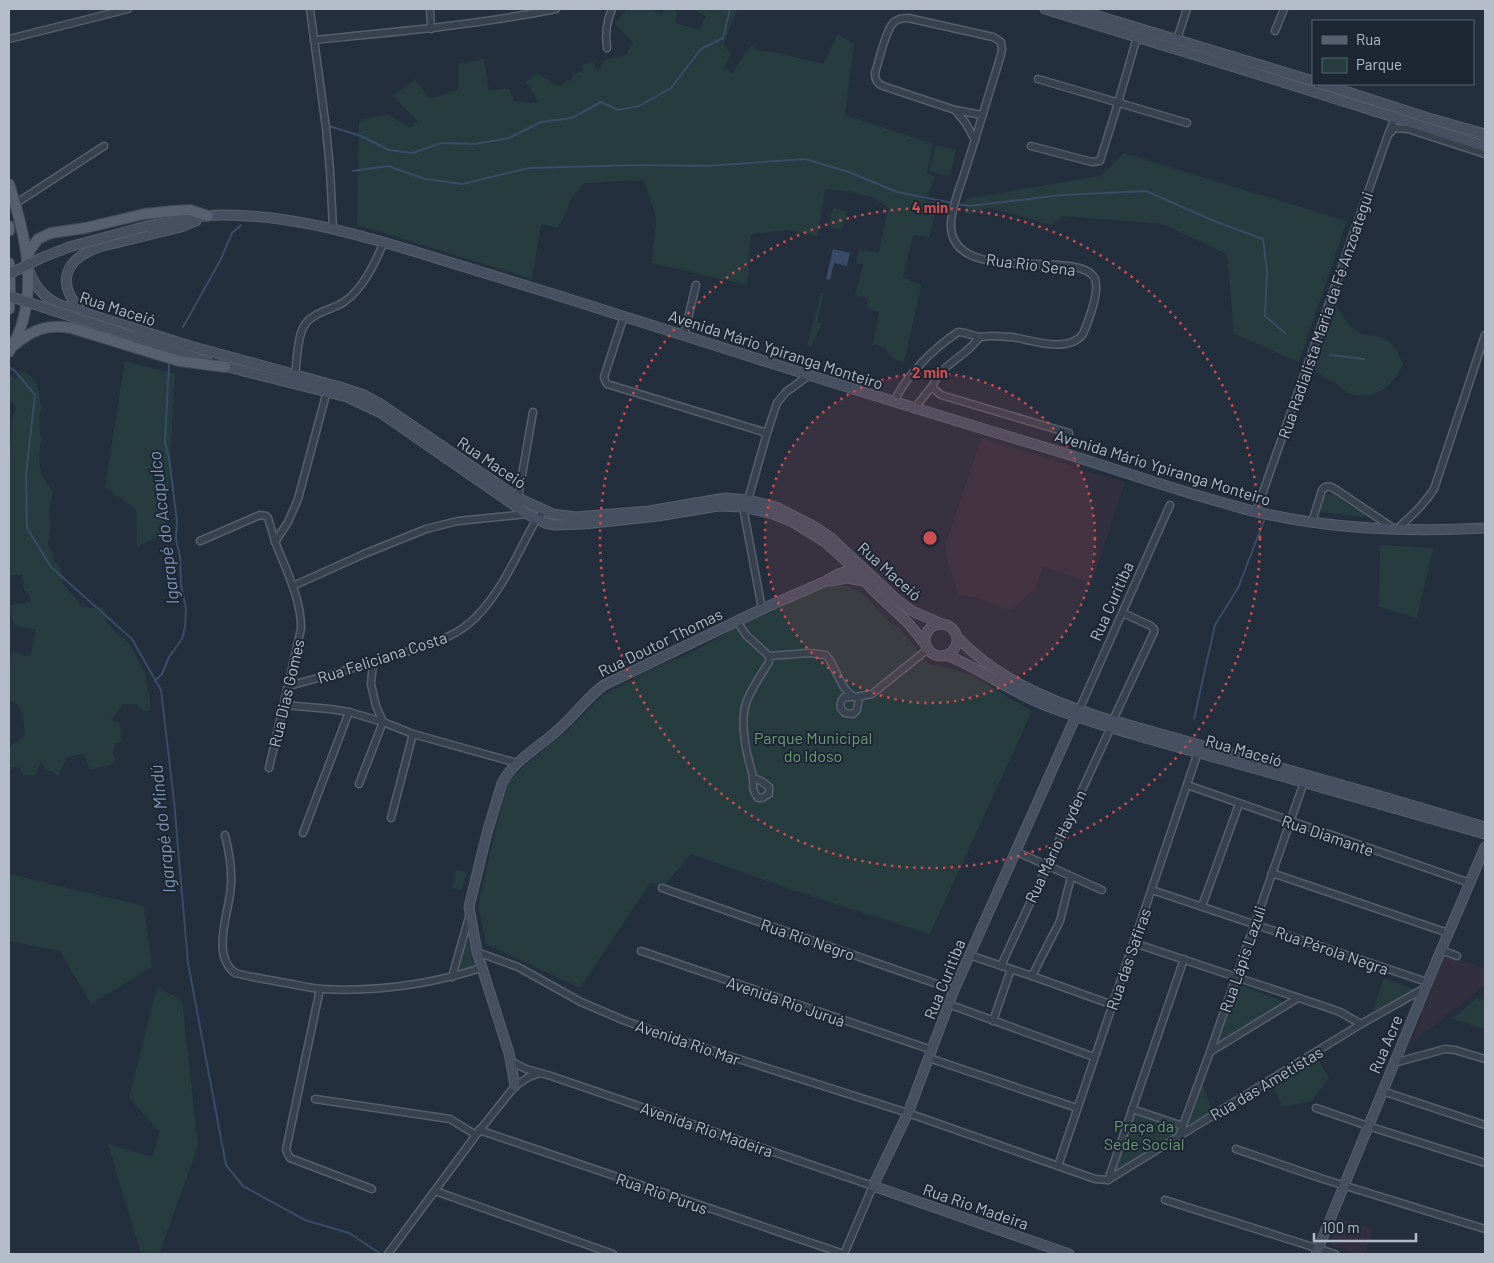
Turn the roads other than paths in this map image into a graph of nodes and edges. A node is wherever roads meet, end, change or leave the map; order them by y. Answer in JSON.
{"nodes":[{"id":1,"x":128,"y":9,"type":"edge"},
{"id":2,"x":310,"y":9,"type":"edge"},
{"id":3,"x":430,"y":9,"type":"edge"},
{"id":4,"x":508,"y":9,"type":"edge"},
{"id":5,"x":556,"y":9,"type":"edge"},
{"id":6,"x":612,"y":9,"type":"edge"},
{"id":7,"x":1044,"y":9,"type":"edge"},
{"id":8,"x":1075,"y":9,"type":"edge"},
{"id":9,"x":1187,"y":9,"type":"edge"},
{"id":10,"x":1284,"y":9,"type":"edge"},
{"id":11,"x":1097,"y":12,"type":"edge"},
{"id":12,"x":511,"y":18,"type":"junction"},
{"id":13,"x":431,"y":29,"type":"junction"},
{"id":14,"x":1275,"y":31,"type":"dead end"},
{"id":15,"x":1137,"y":37,"type":"junction"},
{"id":16,"x":9,"y":39,"type":"edge"},
{"id":17,"x":1177,"y":39,"type":"junction"},
{"id":18,"x":314,"y":40,"type":"junction"},
{"id":19,"x":607,"y":48,"type":"dead end"},
{"id":20,"x":1038,"y":79,"type":"dead end"},
{"id":21,"x":1312,"y":80,"type":"edge"},
{"id":22,"x":1326,"y":85,"type":"edge"},
{"id":23,"x":1118,"y":103,"type":"junction"},
{"id":24,"x":955,"y":110,"type":"junction"},
{"id":25,"x":982,"y":115,"type":"junction"},
{"id":26,"x":1395,"y":118,"type":"junction"},
{"id":27,"x":1186,"y":123,"type":"dead end"},
{"id":28,"x":1435,"y":130,"type":"junction"},
{"id":29,"x":1388,"y":134,"type":"junction"},
{"id":30,"x":1424,"y":134,"type":"junction"},
{"id":31,"x":1485,"y":134,"type":"edge"},
{"id":32,"x":1459,"y":138,"type":"junction"},
{"id":33,"x":975,"y":140,"type":"junction"},
{"id":34,"x":104,"y":146,"type":"dead end"},
{"id":35,"x":1031,"y":146,"type":"dead end"},
{"id":36,"x":1485,"y":146,"type":"edge"},
{"id":37,"x":1467,"y":148,"type":"junction"},
{"id":38,"x":1485,"y":154,"type":"edge"},
{"id":39,"x":9,"y":184,"type":"edge"},
{"id":40,"x":15,"y":204,"type":"junction"},
{"id":41,"x":208,"y":216,"type":"junction"},
{"id":42,"x":9,"y":226,"type":"edge"},
{"id":43,"x":333,"y":228,"type":"junction"},
{"id":44,"x":9,"y":231,"type":"edge"},
{"id":45,"x":384,"y":242,"type":"junction"},
{"id":46,"x":27,"y":257,"type":"junction"},
{"id":47,"x":9,"y":262,"type":"edge"},
{"id":48,"x":28,"y":270,"type":"junction"},
{"id":49,"x":9,"y":274,"type":"edge"},
{"id":50,"x":696,"y":285,"type":"dead end"},
{"id":51,"x":9,"y":296,"type":"edge"},
{"id":52,"x":9,"y":308,"type":"edge"},
{"id":53,"x":82,"y":312,"type":"junction"},
{"id":54,"x":624,"y":316,"type":"junction"},
{"id":55,"x":684,"y":335,"type":"junction"},
{"id":56,"x":1485,"y":335,"type":"edge"},
{"id":57,"x":980,"y":337,"type":"junction"},
{"id":58,"x":11,"y":349,"type":"edge"},
{"id":59,"x":225,"y":367,"type":"junction"},
{"id":60,"x":295,"y":375,"type":"junction"},
{"id":61,"x":808,"y":376,"type":"junction"},
{"id":62,"x":933,"y":384,"type":"junction"},
{"id":63,"x":326,"y":391,"type":"junction"},
{"id":64,"x":894,"y":402,"type":"junction"},
{"id":65,"x":914,"y":408,"type":"junction"},
{"id":66,"x":533,"y":412,"type":"dead end"},
{"id":67,"x":767,"y":433,"type":"junction"},
{"id":68,"x":1069,"y":433,"type":"dead end"},
{"id":69,"x":518,"y":498,"type":"junction"},
{"id":70,"x":745,"y":503,"type":"junction"},
{"id":71,"x":1170,"y":505,"type":"dead end"},
{"id":72,"x":544,"y":510,"type":"junction"},
{"id":73,"x":1256,"y":512,"type":"junction"},
{"id":74,"x":527,"y":514,"type":"junction"},
{"id":75,"x":536,"y":520,"type":"junction"},
{"id":76,"x":1312,"y":522,"type":"junction"},
{"id":77,"x":1485,"y":528,"type":"edge"},
{"id":78,"x":1396,"y":530,"type":"junction"},
{"id":79,"x":200,"y":541,"type":"dead end"},
{"id":80,"x":275,"y":542,"type":"junction"},
{"id":81,"x":843,"y":558,"type":"junction"},
{"id":82,"x":855,"y":570,"type":"junction"},
{"id":83,"x":868,"y":571,"type":"junction"},
{"id":84,"x":836,"y":575,"type":"junction"},
{"id":85,"x":864,"y":580,"type":"junction"},
{"id":86,"x":826,"y":581,"type":"junction"},
{"id":87,"x":293,"y":586,"type":"junction"},
{"id":88,"x":762,"y":609,"type":"junction"},
{"id":89,"x":1123,"y":613,"type":"junction"},
{"id":90,"x":737,"y":621,"type":"junction"},
{"id":91,"x":942,"y":624,"type":"junction"},
{"id":92,"x":957,"y":637,"type":"junction"},
{"id":93,"x":927,"y":647,"type":"junction"},
{"id":94,"x":946,"y":655,"type":"junction"},
{"id":95,"x":769,"y":656,"type":"junction"},
{"id":96,"x":373,"y":664,"type":"junction"},
{"id":97,"x":289,"y":686,"type":"junction"},
{"id":98,"x":1021,"y":690,"type":"junction"},
{"id":99,"x":284,"y":705,"type":"junction"},
{"id":100,"x":349,"y":712,"type":"junction"},
{"id":101,"x":1077,"y":713,"type":"junction"},
{"id":102,"x":383,"y":722,"type":"junction"},
{"id":103,"x":1112,"y":724,"type":"junction"},
{"id":104,"x":413,"y":734,"type":"junction"},
{"id":105,"x":1198,"y":752,"type":"junction"},
{"id":106,"x":517,"y":763,"type":"junction"},
{"id":107,"x":269,"y":768,"type":"dead end"},
{"id":108,"x":753,"y":778,"type":"dead end"},
{"id":109,"x":1304,"y":782,"type":"junction"},
{"id":110,"x":359,"y":784,"type":"dead end"},
{"id":111,"x":1187,"y":785,"type":"junction"},
{"id":112,"x":1239,"y":804,"type":"junction"},
{"id":113,"x":391,"y":818,"type":"dead end"},
{"id":114,"x":1290,"y":821,"type":"junction"},
{"id":115,"x":1485,"y":827,"type":"edge"},
{"id":116,"x":303,"y":833,"type":"dead end"},
{"id":117,"x":1485,"y":834,"type":"edge"},
{"id":118,"x":225,"y":835,"type":"dead end"},
{"id":119,"x":1485,"y":848,"type":"edge"},
{"id":120,"x":1015,"y":851,"type":"junction"},
{"id":121,"x":1046,"y":865,"type":"junction"},
{"id":122,"x":1272,"y":873,"type":"junction"},
{"id":123,"x":1071,"y":877,"type":"junction"},
{"id":124,"x":1470,"y":883,"type":"junction"},
{"id":125,"x":662,"y":888,"type":"dead end"},
{"id":126,"x":1102,"y":890,"type":"dead end"},
{"id":127,"x":1152,"y":890,"type":"junction"},
{"id":128,"x":1202,"y":906,"type":"junction"},
{"id":129,"x":470,"y":916,"type":"junction"},
{"id":130,"x":1254,"y":924,"type":"junction"},
{"id":131,"x":1448,"y":933,"type":"junction"},
{"id":132,"x":1134,"y":942,"type":"junction"},
{"id":133,"x":1441,"y":950,"type":"junction"},
{"id":134,"x":641,"y":951,"type":"dead end"},
{"id":135,"x":477,"y":952,"type":"junction"},
{"id":136,"x":969,"y":955,"type":"junction"},
{"id":137,"x":1457,"y":956,"type":"dead end"},
{"id":138,"x":1184,"y":959,"type":"junction"},
{"id":139,"x":1001,"y":966,"type":"junction"},
{"id":140,"x":481,"y":968,"type":"junction"},
{"id":141,"x":1011,"y":969,"type":"junction"},
{"id":142,"x":1032,"y":976,"type":"junction"},
{"id":143,"x":452,"y":977,"type":"junction"},
{"id":144,"x":1235,"y":977,"type":"junction"},
{"id":145,"x":1426,"y":985,"type":"junction"},
{"id":146,"x":320,"y":989,"type":"junction"},
{"id":147,"x":954,"y":990,"type":"junction"},
{"id":148,"x":1298,"y":998,"type":"junction"},
{"id":149,"x":948,"y":1004,"type":"junction"},
{"id":150,"x":1113,"y":1005,"type":"junction"},
{"id":151,"x":993,"y":1021,"type":"junction"},
{"id":152,"x":1361,"y":1024,"type":"junction"},
{"id":153,"x":1210,"y":1052,"type":"junction"},
{"id":154,"x":930,"y":1054,"type":"junction"},
{"id":155,"x":1094,"y":1057,"type":"junction"},
{"id":156,"x":1485,"y":1059,"type":"edge"},
{"id":157,"x":512,"y":1062,"type":"junction"},
{"id":158,"x":1394,"y":1063,"type":"junction"},
{"id":159,"x":541,"y":1073,"type":"junction"},
{"id":160,"x":516,"y":1086,"type":"junction"},
{"id":161,"x":1382,"y":1091,"type":"junction"},
{"id":162,"x":315,"y":1099,"type":"dead end"},
{"id":163,"x":1077,"y":1108,"type":"junction"},
{"id":164,"x":1316,"y":1108,"type":"dead end"},
{"id":165,"x":1132,"y":1109,"type":"junction"},
{"id":166,"x":908,"y":1113,"type":"junction"},
{"id":167,"x":1485,"y":1125,"type":"edge"},
{"id":168,"x":1183,"y":1126,"type":"junction"},
{"id":169,"x":1368,"y":1126,"type":"junction"},
{"id":170,"x":478,"y":1133,"type":"junction"},
{"id":171,"x":1179,"y":1136,"type":"junction"},
{"id":172,"x":1236,"y":1149,"type":"dead end"},
{"id":173,"x":1485,"y":1162,"type":"edge"},
{"id":174,"x":1058,"y":1166,"type":"junction"},
{"id":175,"x":1108,"y":1180,"type":"junction"},
{"id":176,"x":1345,"y":1185,"type":"junction"},
{"id":177,"x":873,"y":1186,"type":"junction"},
{"id":178,"x":372,"y":1189,"type":"dead end"},
{"id":179,"x":435,"y":1191,"type":"junction"},
{"id":180,"x":1164,"y":1200,"type":"dead end"},
{"id":181,"x":1485,"y":1230,"type":"edge"},
{"id":182,"x":1317,"y":1252,"type":"edge"},
{"id":183,"x":388,"y":1254,"type":"edge"},
{"id":184,"x":613,"y":1254,"type":"edge"},
{"id":185,"x":844,"y":1254,"type":"edge"},
{"id":186,"x":1069,"y":1254,"type":"edge"},
{"id":187,"x":1335,"y":1254,"type":"edge"}],
"edges":[{"from":1,"to":16,"type":"street"},
{"from":2,"to":18,"type":"street"},
{"from":3,"to":13,"type":"street"},
{"from":4,"to":12,"type":"street"},
{"from":5,"to":12,"type":"street"},
{"from":6,"to":19,"type":"street"},
{"from":7,"to":15,"type":"main road"},
{"from":8,"to":11,"type":"main road"},
{"from":9,"to":17,"type":"street"},
{"from":10,"to":14,"type":"street"},
{"from":11,"to":17,"type":"main road"},
{"from":12,"to":13,"type":"street"},
{"from":13,"to":18,"type":"street"},
{"from":15,"to":23,"type":"street"},
{"from":15,"to":26,"type":"main road"},
{"from":17,"to":21,"type":"main road"},
{"from":18,"to":43,"type":"street"},
{"from":20,"to":23,"type":"street"},
{"from":22,"to":31,"type":"main road"},
{"from":23,"to":27,"type":"street"},
{"from":23,"to":35,"type":"street"},
{"from":24,"to":25,"type":"street"},
{"from":24,"to":25,"type":"street"},
{"from":24,"to":33,"type":"street"},
{"from":25,"to":33,"type":"street"},
{"from":26,"to":28,"type":"main road"},
{"from":26,"to":29,"type":"street","name":"Rua Radialista Maria da Fé Anzoategui"},
{"from":28,"to":30,"type":"main road"},
{"from":28,"to":32,"type":"main road"},
{"from":29,"to":30,"type":"street"},
{"from":29,"to":73,"type":"street","name":"Rua Radialista Maria da Fé Anzoategui"},
{"from":30,"to":37,"type":"street"},
{"from":32,"to":36,"type":"main road"},
{"from":32,"to":37,"type":"main road"},
{"from":33,"to":57,"type":"street","name":"Rua Rio Sena"},
{"from":34,"to":40,"type":"street"},
{"from":37,"to":38,"type":"street"},
{"from":39,"to":40,"type":"main road"},
{"from":40,"to":46,"type":"main road"},
{"from":41,"to":43,"type":"main road","name":"Avenida Mário Ypiranga Monteiro"},
{"from":41,"to":46,"type":"main road"},
{"from":41,"to":49,"type":"main road","name":"Avenida Mário Ypiranga Monteiro","bridge":true},
{"from":41,"to":53,"type":"main road"},
{"from":42,"to":44,"type":"main road"},
{"from":43,"to":45,"type":"main road","name":"Avenida Mário Ypiranga Monteiro"},
{"from":45,"to":54,"type":"main road","name":"Avenida Mário Ypiranga Monteiro"},
{"from":45,"to":60,"type":"street"},
{"from":46,"to":48,"type":"main road"},
{"from":47,"to":52,"type":"main road"},
{"from":48,"to":53,"type":"main road","name":"Rua Maceió"},
{"from":48,"to":58,"type":"main road"},
{"from":50,"to":55,"type":"street"},
{"from":51,"to":59,"type":"main road","name":"Rua Maceió","bridge":true},
{"from":53,"to":60,"type":"main road","name":"Rua Maceió"},
{"from":54,"to":55,"type":"main road","name":"Avenida Mário Ypiranga Monteiro"},
{"from":54,"to":67,"type":"street"},
{"from":55,"to":61,"type":"main road","name":"Avenida Mário Ypiranga Monteiro"},
{"from":56,"to":78,"type":"street"},
{"from":57,"to":62,"type":"street"},
{"from":57,"to":64,"type":"street","name":"Rua Rio Sena"},
{"from":58,"to":59,"type":"main road"},
{"from":59,"to":63,"type":"main road","name":"Rua Maceió"},
{"from":60,"to":69,"type":"main road","name":"Rua Maceió"},
{"from":61,"to":64,"type":"main road","name":"Avenida Mário Ypiranga Monteiro"},
{"from":61,"to":67,"type":"street"},
{"from":62,"to":65,"type":"street"},
{"from":62,"to":68,"type":"street"},
{"from":63,"to":74,"type":"main road","name":"Rua Maceió"},
{"from":63,"to":80,"type":"street"},
{"from":64,"to":65,"type":"main road","name":"Avenida Mário Ypiranga Monteiro"},
{"from":65,"to":73,"type":"main road","name":"Avenida Mário Ypiranga Monteiro"},
{"from":66,"to":69,"type":"street"},
{"from":67,"to":70,"type":"street"},
{"from":69,"to":72,"type":"main road","name":"Rua Maceió"},
{"from":70,"to":72,"type":"main road","name":"Rua Maceió"},
{"from":70,"to":75,"type":"main road","name":"Rua Maceió"},
{"from":70,"to":81,"type":"main road","name":"Rua Maceió"},
{"from":70,"to":83,"type":"main road","name":"Rua Maceió"},
{"from":70,"to":88,"type":"street"},
{"from":71,"to":89,"type":"street","name":"Rua Curitiba"},
{"from":72,"to":75,"type":"street","name":"Rua Feliciana Costa"},
{"from":73,"to":76,"type":"main road","name":"Avenida Mário Ypiranga Monteiro"},
{"from":74,"to":75,"type":"main road","name":"Rua Maceió"},
{"from":74,"to":87,"type":"street"},
{"from":75,"to":96,"type":"street","name":"Rua Feliciana Costa"},
{"from":76,"to":78,"type":"main road","name":"Avenida Mário Ypiranga Monteiro"},
{"from":76,"to":78,"type":"street"},
{"from":77,"to":78,"type":"main road","name":"Avenida Mário Ypiranga Monteiro"},
{"from":79,"to":80,"type":"street","name":"Rua Dias Gomes"},
{"from":80,"to":87,"type":"street","name":"Rua Dias Gomes"},
{"from":81,"to":82,"type":"main road","name":"Rua Maceió"},
{"from":81,"to":84,"type":"main road"},
{"from":82,"to":83,"type":"main road","name":"Rua Doutor Thomas"},
{"from":82,"to":84,"type":"main road","name":"Rua Doutor Thomas"},
{"from":82,"to":85,"type":"main road","name":"Rua Maceió"},
{"from":83,"to":91,"type":"main road","name":"Rua Maceió"},
{"from":84,"to":86,"type":"main road","name":"Rua Doutor Thomas"},
{"from":85,"to":86,"type":"main road","name":"Rua Doutor Thomas"},
{"from":85,"to":93,"type":"main road","name":"Rua Maceió"},
{"from":86,"to":88,"type":"main road","name":"Rua Doutor Thomas"},
{"from":87,"to":97,"type":"street","name":"Rua Dias Gomes"},
{"from":88,"to":90,"type":"main road","name":"Rua Doutor Thomas"},
{"from":89,"to":101,"type":"street","name":"Rua Curitiba"},
{"from":89,"to":103,"type":"street","name":"Rua Mário Hayden"},
{"from":90,"to":95,"type":"street","name":"Rua Doutor Thomas"},
{"from":90,"to":106,"type":"main road","name":"Rua Doutor Thomas"},
{"from":91,"to":92,"type":"main road"},
{"from":91,"to":93,"type":"main road"},
{"from":92,"to":94,"type":"main road"},
{"from":92,"to":98,"type":"main road","name":"Rua Maceió"},
{"from":93,"to":94,"type":"main road"},
{"from":93,"to":95,"type":"street"},
{"from":94,"to":98,"type":"main road","name":"Rua Maceió"},
{"from":95,"to":108,"type":"street"},
{"from":96,"to":97,"type":"street","name":"Rua Feliciana Costa"},
{"from":96,"to":102,"type":"street"},
{"from":97,"to":99,"type":"street","name":"Rua Dias Gomes"},
{"from":98,"to":101,"type":"main road","name":"Rua Maceió"},
{"from":99,"to":100,"type":"street"},
{"from":99,"to":107,"type":"street","name":"Rua Dias Gomes"},
{"from":100,"to":102,"type":"street"},
{"from":100,"to":116,"type":"street"},
{"from":101,"to":103,"type":"main road","name":"Rua Maceió"},
{"from":101,"to":120,"type":"main road","name":"Rua Curitiba"},
{"from":102,"to":104,"type":"street"},
{"from":102,"to":110,"type":"street"},
{"from":103,"to":105,"type":"main road","name":"Rua Maceió"},
{"from":103,"to":115,"type":"main road","name":"Rua Maceió"},
{"from":103,"to":121,"type":"street","name":"Rua Mário Hayden"},
{"from":104,"to":106,"type":"street"},
{"from":104,"to":113,"type":"street"},
{"from":105,"to":109,"type":"main road","name":"Rua Maceió"},
{"from":105,"to":111,"type":"street","name":"Rua das Safiras"},
{"from":106,"to":129,"type":"main road","name":"Rua Doutor Thomas"},
{"from":109,"to":114,"type":"street","name":"Rua Lápis Lazuli"},
{"from":109,"to":117,"type":"main road","name":"Rua Maceió"},
{"from":111,"to":112,"type":"street","name":"Rua Diamante"},
{"from":111,"to":127,"type":"street","name":"Rua das Safiras"},
{"from":112,"to":114,"type":"street","name":"Rua Diamante"},
{"from":112,"to":128,"type":"street"},
{"from":114,"to":122,"type":"street","name":"Rua Lápis Lazuli"},
{"from":114,"to":124,"type":"street","name":"Rua Diamante"},
{"from":118,"to":146,"type":"street"},
{"from":119,"to":124,"type":"main road","name":"Rua Acre"},
{"from":120,"to":121,"type":"street"},
{"from":120,"to":136,"type":"main road","name":"Rua Curitiba"},
{"from":121,"to":123,"type":"street"},
{"from":121,"to":139,"type":"street","name":"Rua Mário Hayden"},
{"from":122,"to":130,"type":"street","name":"Rua Lápis Lazuli"},
{"from":122,"to":131,"type":"street"},
{"from":123,"to":126,"type":"street"},
{"from":123,"to":142,"type":"street"},
{"from":124,"to":131,"type":"main road","name":"Rua Acre"},
{"from":125,"to":147,"type":"street","name":"Rua Rio Negro"},
{"from":127,"to":128,"type":"street","name":"Rua Pérola Negra"},
{"from":127,"to":132,"type":"street","name":"Rua das Safiras"},
{"from":128,"to":130,"type":"street","name":"Rua Pérola Negra"},
{"from":129,"to":135,"type":"main road","name":"Rua Doutor Thomas"},
{"from":129,"to":143,"type":"street","name":"Rua Doutor Thomas"},
{"from":130,"to":144,"type":"street","name":"Rua Lápis Lazuli"},
{"from":130,"to":145,"type":"street","name":"Rua Pérola Negra"},
{"from":131,"to":133,"type":"main road","name":"Rua Acre"},
{"from":132,"to":138,"type":"street"},
{"from":132,"to":150,"type":"street","name":"Rua das Safiras"},
{"from":133,"to":137,"type":"street"},
{"from":133,"to":145,"type":"main road","name":"Rua Acre"},
{"from":134,"to":154,"type":"street","name":"Avenida Rio Juruá"},
{"from":135,"to":140,"type":"main road","name":"Rua Doutor Thomas"},
{"from":135,"to":166,"type":"street","name":"Avenida Rio Mar"},
{"from":136,"to":139,"type":"street"},
{"from":136,"to":147,"type":"main road","name":"Rua Curitiba"},
{"from":138,"to":144,"type":"street"},
{"from":138,"to":165,"type":"street"},
{"from":139,"to":141,"type":"street"},
{"from":140,"to":143,"type":"street"},
{"from":140,"to":157,"type":"main road","name":"Rua Doutor Thomas"},
{"from":141,"to":142,"type":"street"},
{"from":141,"to":151,"type":"street"},
{"from":142,"to":150,"type":"street"},
{"from":143,"to":146,"type":"street"},
{"from":144,"to":148,"type":"street"},
{"from":144,"to":153,"type":"street","name":"Rua Lápis Lazuli"},
{"from":145,"to":152,"type":"street","name":"Rua das Ametistas"},
{"from":145,"to":158,"type":"main road","name":"Rua Acre"},
{"from":146,"to":178,"type":"street"},
{"from":147,"to":149,"type":"main road","name":"Rua Curitiba"},
{"from":148,"to":152,"type":"street"},
{"from":148,"to":153,"type":"street"},
{"from":149,"to":151,"type":"street"},
{"from":149,"to":154,"type":"main road","name":"Rua Curitiba"},
{"from":150,"to":155,"type":"street","name":"Rua das Safiras"},
{"from":151,"to":155,"type":"street"},
{"from":152,"to":171,"type":"street","name":"Rua das Ametistas"},
{"from":153,"to":168,"type":"street","name":"Rua Lápis Lazuli"},
{"from":154,"to":163,"type":"street","name":"Avenida Rio Juruá"},
{"from":154,"to":166,"type":"main road","name":"Rua Curitiba"},
{"from":155,"to":163,"type":"street","name":"Rua das Safiras"},
{"from":156,"to":158,"type":"street"},
{"from":157,"to":159,"type":"street","name":"Avenida Rio Madeira"},
{"from":157,"to":160,"type":"main road","name":"Rua Doutor Thomas"},
{"from":158,"to":161,"type":"main road","name":"Rua Acre"},
{"from":159,"to":160,"type":"street"},
{"from":159,"to":177,"type":"street","name":"Avenida Rio Madeira"},
{"from":160,"to":170,"type":"street"},
{"from":161,"to":167,"type":"street"},
{"from":161,"to":169,"type":"main road","name":"Rua Acre"},
{"from":162,"to":170,"type":"street","name":"Rua Rio Purus"},
{"from":163,"to":174,"type":"street","name":"Rua das Safiras"},
{"from":164,"to":169,"type":"street"},
{"from":165,"to":168,"type":"street"},
{"from":165,"to":175,"type":"street"},
{"from":166,"to":174,"type":"street","name":"Avenida Rio Mar"},
{"from":166,"to":177,"type":"main road","name":"Rua Curitiba"},
{"from":168,"to":171,"type":"street","name":"Rua Lápis Lazuli"},
{"from":169,"to":173,"type":"street"},
{"from":169,"to":176,"type":"main road","name":"Rua Acre"},
{"from":170,"to":179,"type":"street"},
{"from":170,"to":185,"type":"street","name":"Rua Rio Purus"},
{"from":171,"to":175,"type":"street","name":"Rua das Ametistas"},
{"from":172,"to":176,"type":"street"},
{"from":174,"to":175,"type":"street","name":"Avenida Rio Mar"},
{"from":176,"to":181,"type":"street"},
{"from":176,"to":182,"type":"main road","name":"Rua Acre"},
{"from":177,"to":185,"type":"street","name":"Rua Curitiba"},
{"from":177,"to":186,"type":"main road","name":"Rua Rio Madeira"},
{"from":179,"to":183,"type":"street"},
{"from":179,"to":184,"type":"street"},
{"from":180,"to":182,"type":"street"},
{"from":182,"to":187,"type":"street"}]}
